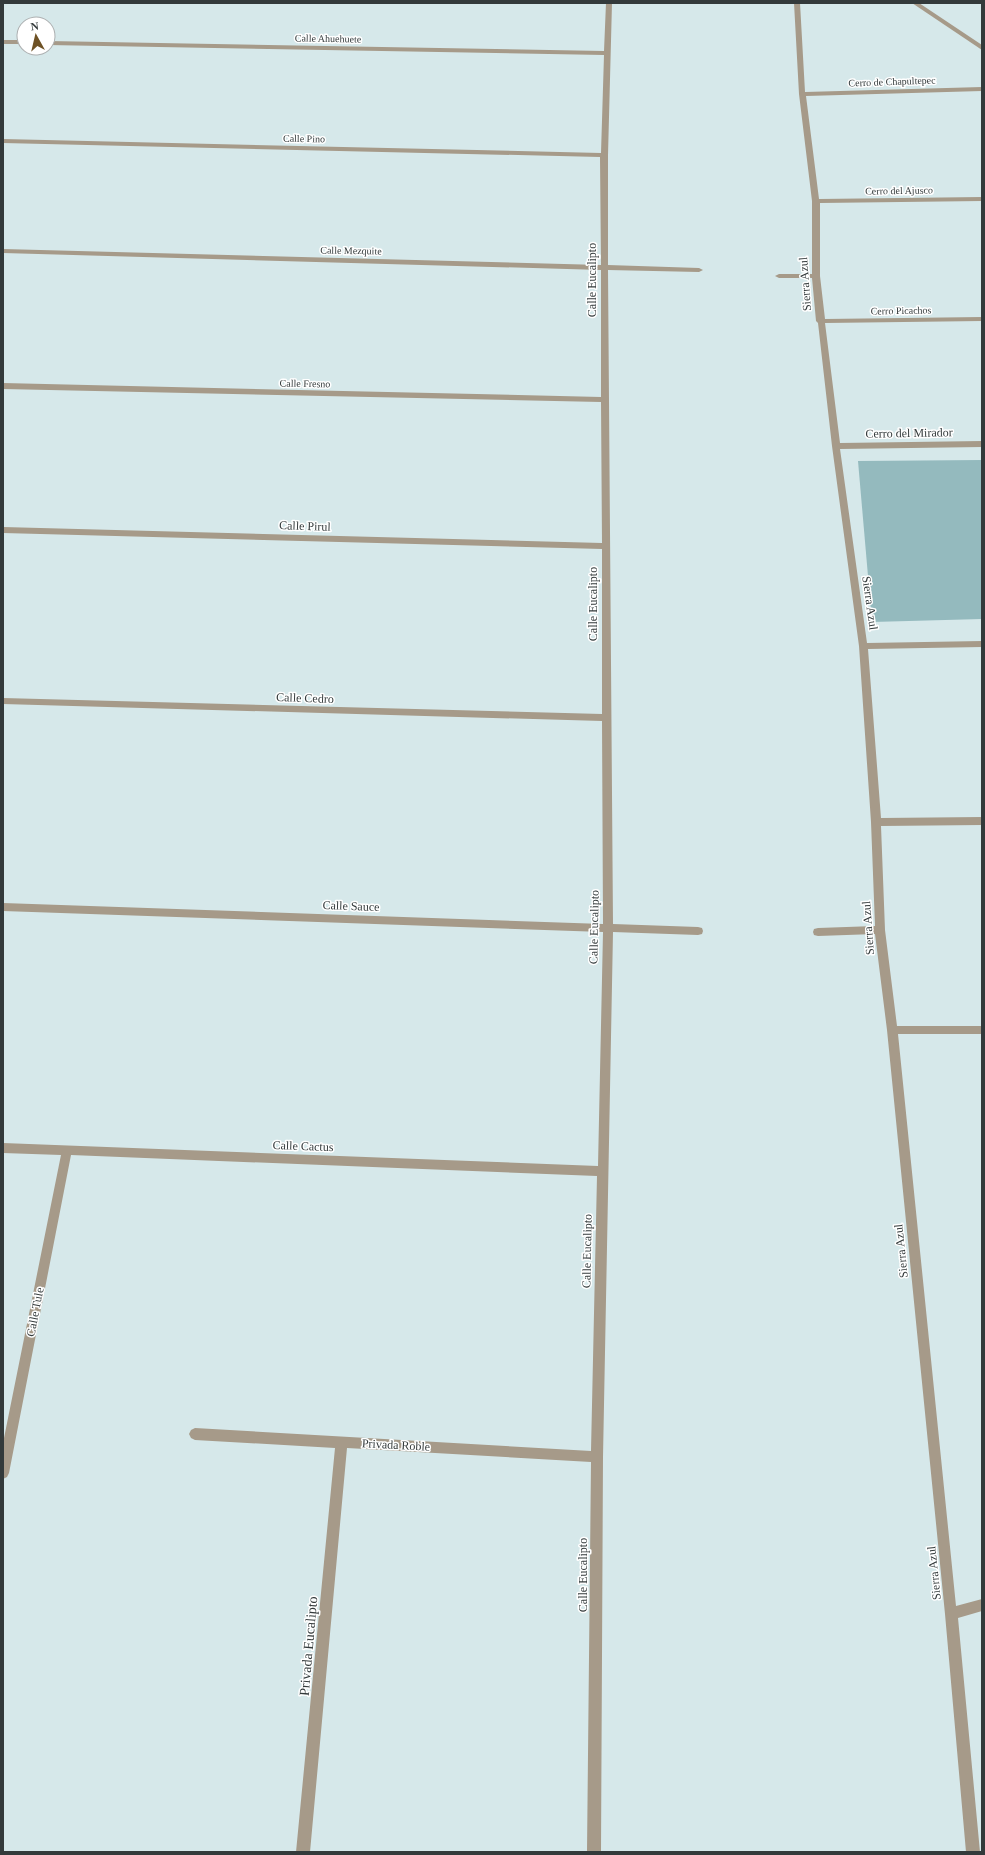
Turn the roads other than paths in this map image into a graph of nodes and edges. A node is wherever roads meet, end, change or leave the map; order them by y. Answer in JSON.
{"nodes":[{"id":1,"x":609,"y":3,"type":"edge"},
{"id":2,"x":797,"y":3,"type":"edge"},
{"id":3,"x":915,"y":3,"type":"edge"},
{"id":4,"x":3,"y":42,"type":"edge"},
{"id":5,"x":16,"y":42,"type":"edge"},
{"id":6,"x":56,"y":43,"type":"edge"},
{"id":7,"x":982,"y":48,"type":"edge"},
{"id":8,"x":608,"y":53,"type":"junction"},
{"id":9,"x":982,"y":88,"type":"edge"},
{"id":10,"x":802,"y":94,"type":"junction"},
{"id":11,"x":3,"y":141,"type":"edge"},
{"id":12,"x":604,"y":154,"type":"junction"},
{"id":13,"x":982,"y":199,"type":"edge"},
{"id":14,"x":816,"y":201,"type":"junction"},
{"id":15,"x":3,"y":251,"type":"edge"},
{"id":16,"x":605,"y":267,"type":"junction"},
{"id":17,"x":699,"y":270,"type":"dead end"},
{"id":18,"x":779,"y":276,"type":"dead end"},
{"id":19,"x":816,"y":276,"type":"junction"},
{"id":20,"x":982,"y":319,"type":"edge"},
{"id":21,"x":820,"y":321,"type":"junction"},
{"id":22,"x":3,"y":386,"type":"edge"},
{"id":23,"x":606,"y":400,"type":"junction"},
{"id":24,"x":982,"y":444,"type":"edge"},
{"id":25,"x":836,"y":446,"type":"junction"},
{"id":26,"x":3,"y":530,"type":"edge"},
{"id":27,"x":606,"y":546,"type":"junction"},
{"id":28,"x":982,"y":644,"type":"edge"},
{"id":29,"x":863,"y":646,"type":"junction"},
{"id":30,"x":3,"y":701,"type":"edge"},
{"id":31,"x":607,"y":718,"type":"junction"},
{"id":32,"x":982,"y":821,"type":"edge"},
{"id":33,"x":876,"y":822,"type":"junction"},
{"id":34,"x":3,"y":907,"type":"edge"},
{"id":35,"x":608,"y":928,"type":"junction"},
{"id":36,"x":880,"y":930,"type":"junction"},
{"id":37,"x":698,"y":931,"type":"dead end"},
{"id":38,"x":818,"y":932,"type":"dead end"},
{"id":39,"x":892,"y":1030,"type":"junction"},
{"id":40,"x":982,"y":1030,"type":"edge"},
{"id":41,"x":3,"y":1148,"type":"edge"},
{"id":42,"x":67,"y":1150,"type":"junction"},
{"id":43,"x":602,"y":1171,"type":"junction"},
{"id":44,"x":196,"y":1434,"type":"dead end"},
{"id":45,"x":342,"y":1442,"type":"junction"},
{"id":46,"x":597,"y":1457,"type":"junction"},
{"id":47,"x":3,"y":1473,"type":"edge"},
{"id":48,"x":982,"y":1605,"type":"edge"},
{"id":49,"x":951,"y":1614,"type":"junction"},
{"id":50,"x":303,"y":1852,"type":"edge"},
{"id":51,"x":594,"y":1852,"type":"edge"},
{"id":52,"x":973,"y":1852,"type":"edge"}],
"edges":[{"from":1,"to":8,"type":"street","name":"Calle Eucalipto"},
{"from":2,"to":10,"type":"street","name":"Sierra Azul"},
{"from":3,"to":7,"type":"street"},
{"from":4,"to":5,"type":"street"},
{"from":6,"to":8,"type":"street","name":"Calle Ahuehuete"},
{"from":8,"to":12,"type":"street","name":"Calle Eucalipto"},
{"from":9,"to":10,"type":"street","name":"Cerro de Chapultepec"},
{"from":10,"to":14,"type":"street","name":"Sierra Azul"},
{"from":11,"to":12,"type":"street","name":"Calle Pino"},
{"from":12,"to":16,"type":"street","name":"Calle Eucalipto"},
{"from":13,"to":14,"type":"street","name":"Cerro del Ajusco"},
{"from":14,"to":19,"type":"street","name":"Sierra Azul"},
{"from":15,"to":16,"type":"street","name":"Calle Mezquite"},
{"from":16,"to":17,"type":"street","name":"Calle Mezquite"},
{"from":16,"to":23,"type":"street","name":"Calle Eucalipto"},
{"from":18,"to":19,"type":"street"},
{"from":19,"to":21,"type":"street","name":"Sierra Azul"},
{"from":20,"to":21,"type":"street","name":"Cerro Picachos"},
{"from":21,"to":25,"type":"street","name":"Sierra Azul"},
{"from":22,"to":23,"type":"street","name":"Calle Fresno"},
{"from":23,"to":27,"type":"street","name":"Calle Eucalipto"},
{"from":24,"to":25,"type":"street","name":"Cerro del Mirador"},
{"from":25,"to":29,"type":"street","name":"Sierra Azul"},
{"from":26,"to":27,"type":"street","name":"Calle Pirul"},
{"from":27,"to":31,"type":"street","name":"Calle Eucalipto"},
{"from":28,"to":29,"type":"street"},
{"from":29,"to":33,"type":"street","name":"Sierra Azul"},
{"from":30,"to":31,"type":"street","name":"Calle Cedro"},
{"from":31,"to":35,"type":"street","name":"Calle Eucalipto"},
{"from":32,"to":33,"type":"street"},
{"from":33,"to":36,"type":"street","name":"Sierra Azul"},
{"from":34,"to":35,"type":"street","name":"Calle Sauce"},
{"from":35,"to":37,"type":"street","name":"Calle Sauce"},
{"from":35,"to":43,"type":"street","name":"Calle Eucalipto"},
{"from":36,"to":38,"type":"street"},
{"from":36,"to":39,"type":"street","name":"Sierra Azul"},
{"from":39,"to":40,"type":"street"},
{"from":39,"to":49,"type":"street","name":"Sierra Azul"},
{"from":41,"to":42,"type":"street","name":"Calle Cactus"},
{"from":42,"to":43,"type":"street","name":"Calle Cactus"},
{"from":42,"to":47,"type":"street","name":"Calle Tule"},
{"from":43,"to":46,"type":"street","name":"Calle Eucalipto"},
{"from":44,"to":45,"type":"street","name":"Privada Roble"},
{"from":45,"to":46,"type":"street","name":"Privada Roble"},
{"from":45,"to":50,"type":"street","name":"Privada Eucalipto"},
{"from":46,"to":51,"type":"street","name":"Calle Eucalipto"},
{"from":48,"to":49,"type":"street"},
{"from":49,"to":52,"type":"street","name":"Sierra Azul"}]}
